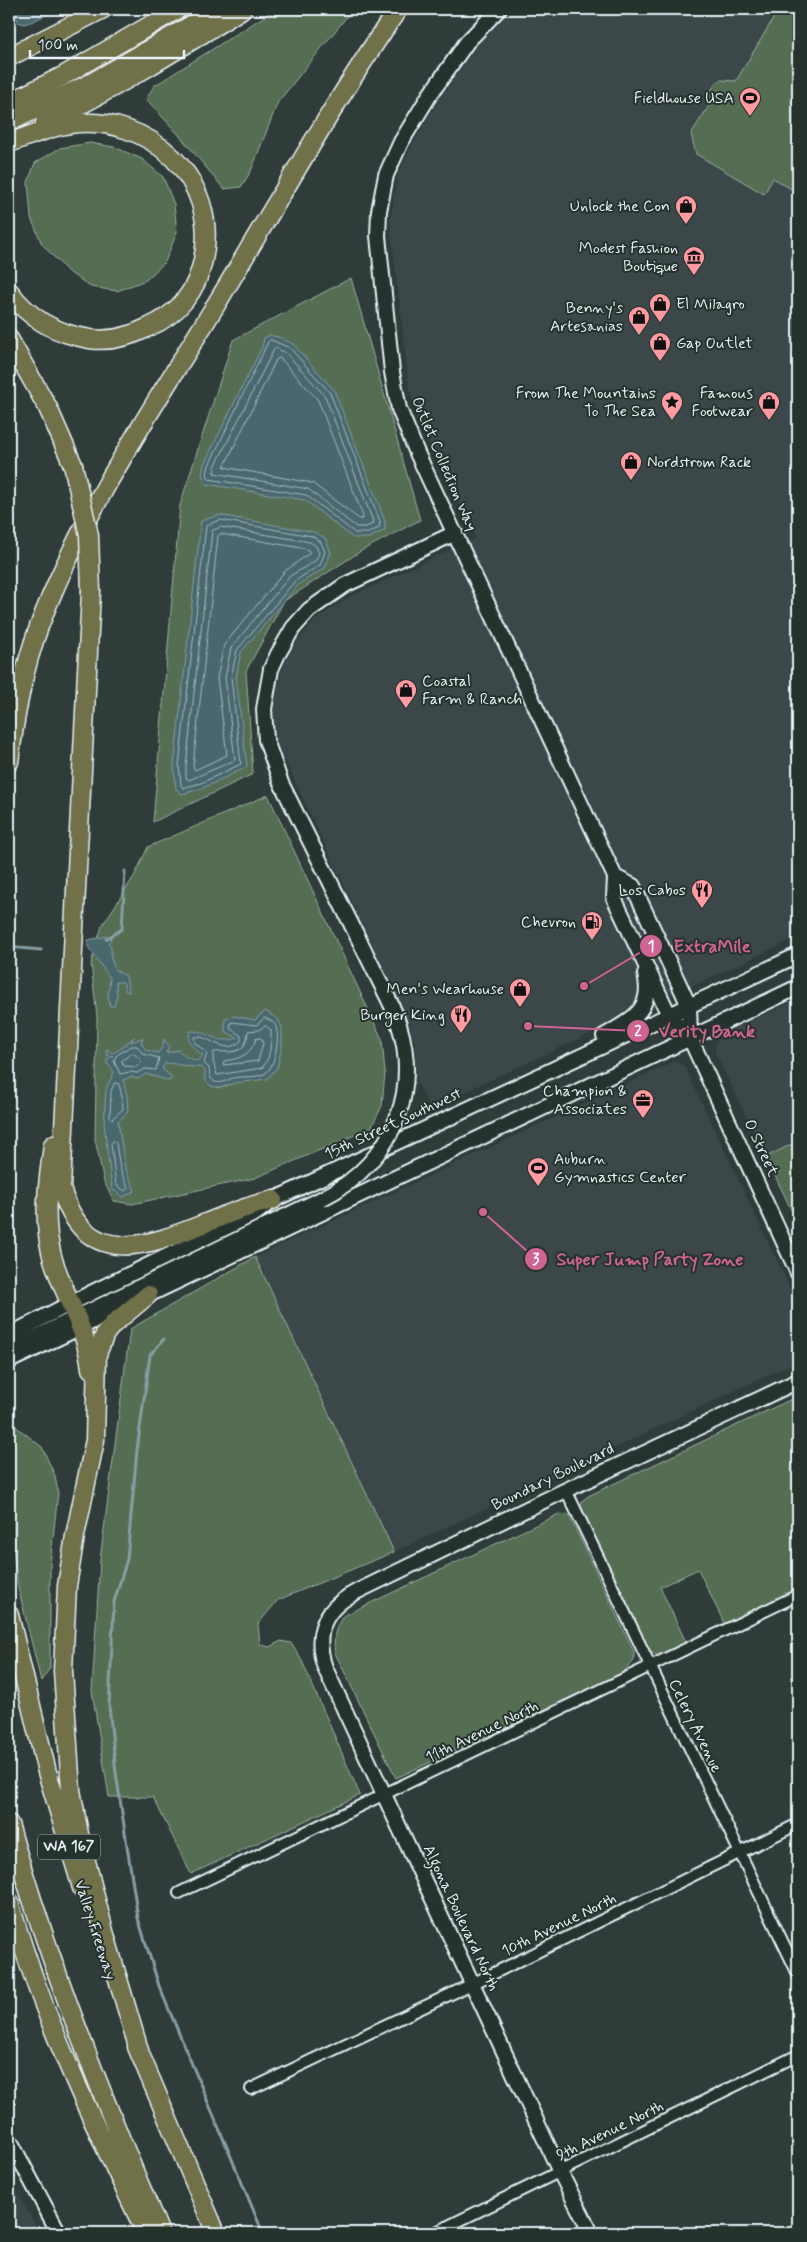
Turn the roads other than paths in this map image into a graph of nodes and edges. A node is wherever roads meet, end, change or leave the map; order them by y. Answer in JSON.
{"nodes":[{"id":1,"x":102,"y":9,"type":"edge"},
{"id":2,"x":178,"y":9,"type":"edge"},
{"id":3,"x":219,"y":9,"type":"edge"},
{"id":4,"x":242,"y":9,"type":"edge"},
{"id":5,"x":398,"y":9,"type":"edge"},
{"id":6,"x":500,"y":9,"type":"edge"},
{"id":7,"x":9,"y":57,"type":"edge"},
{"id":8,"x":9,"y":103,"type":"edge"},
{"id":9,"x":9,"y":122,"type":"edge"},
{"id":10,"x":9,"y":142,"type":"edge"},
{"id":11,"x":9,"y":291,"type":"edge"},
{"id":12,"x":9,"y":339,"type":"edge"},
{"id":13,"x":455,"y":534,"type":"junction"},
{"id":14,"x":9,"y":762,"type":"edge"},
{"id":15,"x":615,"y":877,"type":"junction"},
{"id":16,"x":636,"y":945,"type":"junction"},
{"id":17,"x":798,"y":956,"type":"edge"},
{"id":18,"x":72,"y":987,"type":"junction"},
{"id":19,"x":798,"y":987,"type":"edge"},
{"id":20,"x":689,"y":1006,"type":"junction"},
{"id":21,"x":669,"y":1015,"type":"junction"},
{"id":22,"x":690,"y":1038,"type":"junction"},
{"id":23,"x":548,"y":1070,"type":"junction"},
{"id":24,"x":273,"y":1200,"type":"junction"},
{"id":25,"x":798,"y":1273,"type":"edge"},
{"id":26,"x":148,"y":1295,"type":"junction"},
{"id":27,"x":76,"y":1315,"type":"junction"},
{"id":28,"x":12,"y":1347,"type":"edge"},
{"id":29,"x":798,"y":1381,"type":"edge"},
{"id":30,"x":96,"y":1424,"type":"junction"},
{"id":31,"x":566,"y":1490,"type":"junction"},
{"id":32,"x":798,"y":1595,"type":"edge"},
{"id":33,"x":329,"y":1614,"type":"joint"},
{"id":34,"x":9,"y":1615,"type":"edge"},
{"id":35,"x":651,"y":1668,"type":"junction"},
{"id":36,"x":384,"y":1796,"type":"junction"},
{"id":37,"x":9,"y":1824,"type":"edge"},
{"id":38,"x":798,"y":1824,"type":"edge"},
{"id":39,"x":740,"y":1852,"type":"junction"},
{"id":40,"x":178,"y":1893,"type":"dead end"},
{"id":41,"x":9,"y":1901,"type":"edge"},
{"id":42,"x":9,"y":1921,"type":"edge"},
{"id":43,"x":22,"y":1946,"type":"junction"},
{"id":44,"x":798,"y":1974,"type":"edge"},
{"id":45,"x":472,"y":1984,"type":"junction"},
{"id":46,"x":798,"y":2054,"type":"edge"},
{"id":47,"x":141,"y":2058,"type":"junction"},
{"id":48,"x":251,"y":2089,"type":"dead end"},
{"id":49,"x":9,"y":2139,"type":"edge"},
{"id":50,"x":560,"y":2172,"type":"junction"},
{"id":51,"x":60,"y":2233,"type":"edge"},
{"id":52,"x":146,"y":2233,"type":"edge"},
{"id":53,"x":160,"y":2233,"type":"edge"},
{"id":54,"x":216,"y":2233,"type":"edge"},
{"id":55,"x":434,"y":2233,"type":"edge"},
{"id":56,"x":591,"y":2233,"type":"edge"}],
"edges":[{"from":1,"to":7,"type":"highway"},
{"from":2,"to":8,"type":"highway"},
{"from":3,"to":9,"type":"highway"},
{"from":4,"to":10,"type":"highway"},
{"from":5,"to":14,"type":"highway"},
{"from":6,"to":13,"type":"main road","name":"Outlet Collection Way"},
{"from":10,"to":11,"type":"highway"},
{"from":12,"to":18,"type":"highway","bridge":true},
{"from":13,"to":15,"type":"main road","name":"Outlet Collection Way"},
{"from":13,"to":27,"type":"main road","bridge":true},
{"from":15,"to":16,"type":"main road","name":"Outlet Collection Way"},
{"from":15,"to":20,"type":"main road"},
{"from":16,"to":21,"type":"main road","name":"Outlet Collection Way"},
{"from":16,"to":23,"type":"main road"},
{"from":17,"to":20,"type":"main road","name":"15th Street Southwest"},
{"from":18,"to":24,"type":"highway"},
{"from":18,"to":27,"type":"highway"},
{"from":19,"to":22,"type":"main road","name":"15th Street Southwest"},
{"from":20,"to":21,"type":"main road","name":"15th Street Southwest"},
{"from":20,"to":22,"type":"main road","name":"O Street"},
{"from":21,"to":22,"type":"main road","name":"O Street"},
{"from":21,"to":23,"type":"main road","name":"15th Street Southwest"},
{"from":22,"to":25,"type":"main road","name":"O Street"},
{"from":22,"to":26,"type":"main road","name":"15th Street Southwest"},
{"from":23,"to":24,"type":"main road","name":"15th Street Southwest"},
{"from":24,"to":27,"type":"main road","name":"15th Street Southwest"},
{"from":26,"to":27,"type":"main road","name":"15th Street Southwest"},
{"from":26,"to":30,"type":"highway"},
{"from":27,"to":28,"type":"main road","name":"15th Street Southwest"},
{"from":27,"to":28,"type":"main road","name":"15th Street Southwest"},
{"from":27,"to":30,"type":"highway"},
{"from":29,"to":31,"type":"main road","name":"Boundary Boulevard"},
{"from":30,"to":47,"type":"highway"},
{"from":31,"to":33,"type":"main road","name":"Boundary Boulevard"},
{"from":31,"to":35,"type":"street","name":"Celery Avenue"},
{"from":32,"to":35,"type":"street","name":"11th Avenue North"},
{"from":33,"to":36,"type":"main road","name":"Algona Boulevard North"},
{"from":34,"to":47,"type":"highway","name":"Valley Freeway","number":"WA 167"},
{"from":35,"to":36,"type":"street","name":"11th Avenue North"},
{"from":35,"to":39,"type":"street","name":"Celery Avenue"},
{"from":36,"to":40,"type":"street","name":"11th Avenue North"},
{"from":36,"to":45,"type":"main road","name":"Algona Boulevard North"},
{"from":37,"to":53,"type":"highway","number":"WA 167"},
{"from":38,"to":39,"type":"street","name":"10th Avenue North"},
{"from":39,"to":44,"type":"street","name":"Celery Avenue"},
{"from":39,"to":45,"type":"street","name":"10th Avenue North"},
{"from":41,"to":43,"type":"highway"},
{"from":42,"to":43,"type":"highway"},
{"from":43,"to":52,"type":"highway"},
{"from":45,"to":48,"type":"street","name":"10th Avenue North"},
{"from":45,"to":50,"type":"main road","name":"Algona Boulevard North"},
{"from":46,"to":50,"type":"street","name":"9th Avenue North"},
{"from":47,"to":54,"type":"highway","name":"Valley Freeway","number":"WA 167"},
{"from":49,"to":51,"type":"main road"},
{"from":50,"to":55,"type":"street","name":"9th Avenue North"},
{"from":50,"to":56,"type":"main road","name":"Algona Boulevard North"}]}
